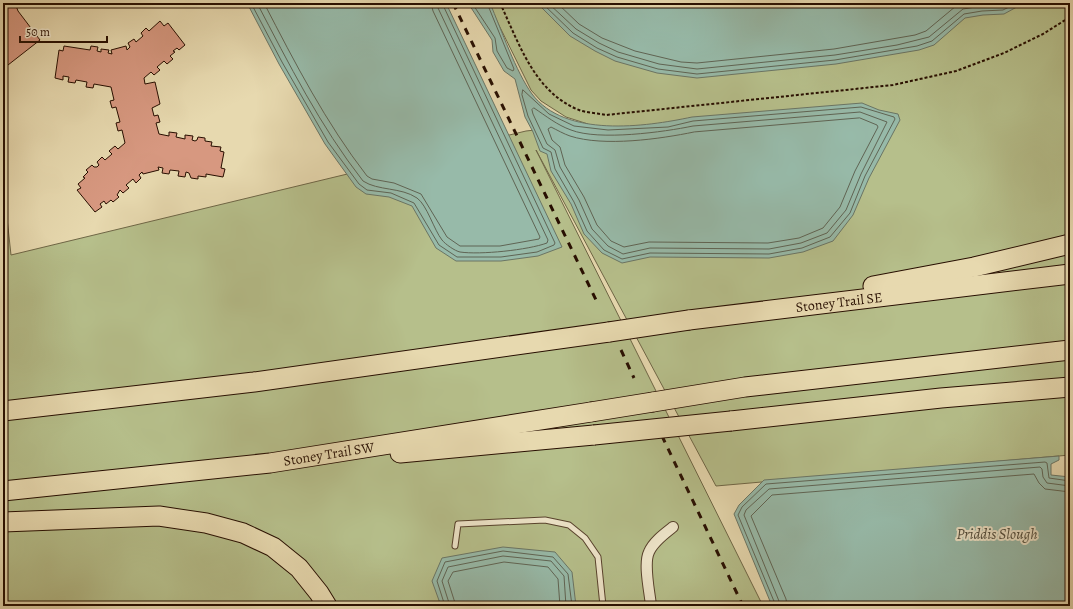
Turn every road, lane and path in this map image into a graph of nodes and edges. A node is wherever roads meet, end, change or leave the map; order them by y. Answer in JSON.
{"nodes":[{"id":1,"x":500,"y":3,"type":"edge"},
{"id":2,"x":1070,"y":17,"type":"edge"},
{"id":3,"x":1070,"y":244,"type":"edge"},
{"id":4,"x":1070,"y":274,"type":"edge"},
{"id":5,"x":751,"y":311,"type":"junction"},
{"id":6,"x":1070,"y":350,"type":"edge"},
{"id":7,"x":1070,"y":387,"type":"edge"},
{"id":8,"x":3,"y":411,"type":"edge"},
{"id":9,"x":270,"y":462,"type":"junction"},
{"id":10,"x":3,"y":491,"type":"edge"},
{"id":11,"x":3,"y":522,"type":"edge"},
{"id":12,"x":673,"y":527,"type":"dead end"},
{"id":13,"x":455,"y":546,"type":"dead end"},
{"id":14,"x":326,"y":606,"type":"edge"},
{"id":15,"x":603,"y":606,"type":"edge"},
{"id":16,"x":651,"y":606,"type":"edge"}],
"edges":[{"from":1,"to":2,"type":"path"},
{"from":3,"to":5,"type":"highway"},
{"from":4,"to":5,"type":"highway","name":"Stoney Trail SE"},
{"from":5,"to":8,"type":"highway","name":"Stoney Trail SE","bridge":true},
{"from":6,"to":9,"type":"highway","name":"Stoney Trail SW","bridge":true},
{"from":7,"to":9,"type":"highway","bridge":true},
{"from":9,"to":10,"type":"highway","name":"Stoney Trail SW"},
{"from":11,"to":14,"type":"highway"},
{"from":12,"to":16,"type":"street"},
{"from":13,"to":15,"type":"lane"}]}
